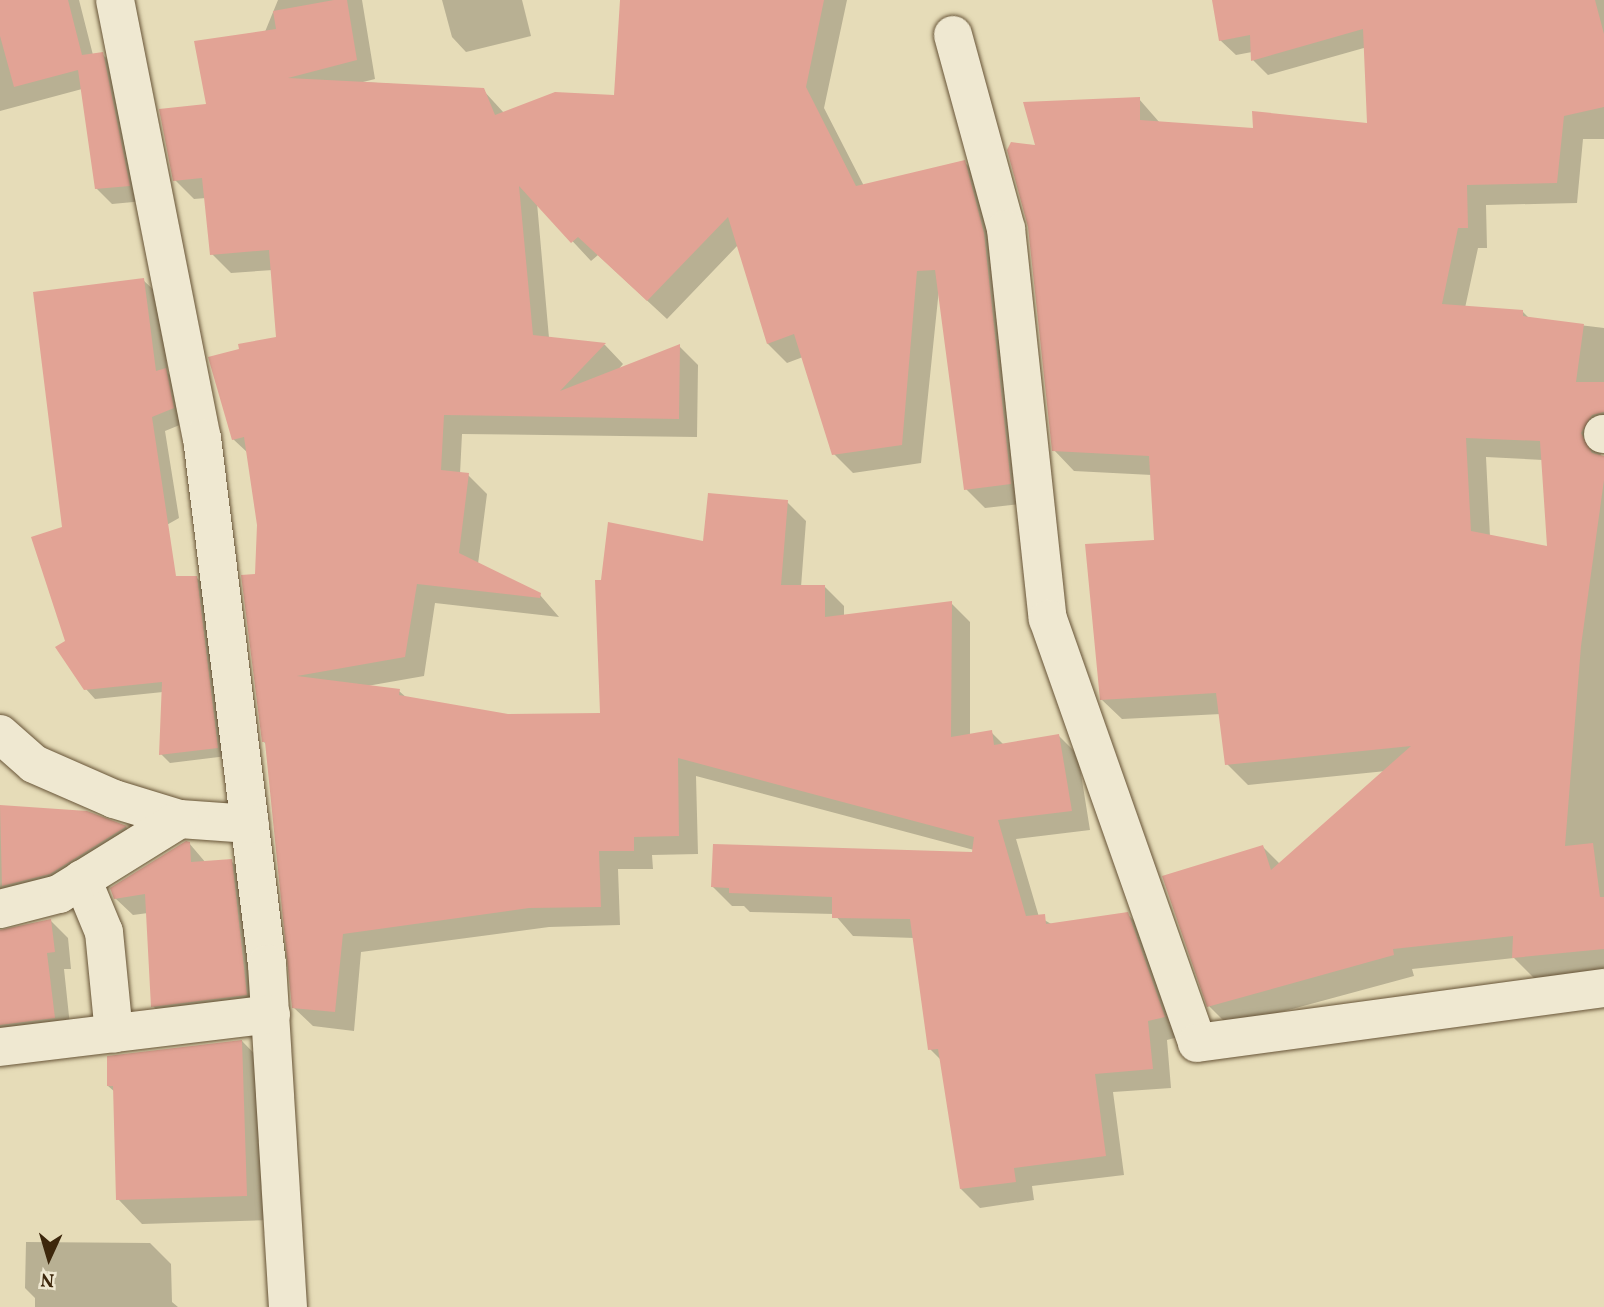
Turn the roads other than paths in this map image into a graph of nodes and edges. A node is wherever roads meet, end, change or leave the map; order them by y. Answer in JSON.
{"nodes":[{"id":1,"x":115,"y":0,"type":"edge"},
{"id":2,"x":953,"y":35,"type":"dead end"},
{"id":3,"x":0,"y":734,"type":"edge"},
{"id":4,"x":180,"y":819,"type":"junction"},
{"id":5,"x":250,"y":824,"type":"junction"},
{"id":6,"x":82,"y":879,"type":"junction"},
{"id":7,"x":0,"y":909,"type":"edge"},
{"id":8,"x":1604,"y":988,"type":"edge"},
{"id":9,"x":271,"y":1014,"type":"junction"},
{"id":10,"x":114,"y":1034,"type":"junction"},
{"id":11,"x":0,"y":1047,"type":"edge"},
{"id":12,"x":288,"y":1307,"type":"edge"}],
"edges":[{"from":1,"to":5,"type":"street"},
{"from":2,"to":8,"type":"street"},
{"from":3,"to":4,"type":"street"},
{"from":4,"to":5,"type":"street"},
{"from":4,"to":6,"type":"street"},
{"from":5,"to":9,"type":"street"},
{"from":6,"to":7,"type":"street"},
{"from":6,"to":10,"type":"street"},
{"from":9,"to":10,"type":"street"},
{"from":9,"to":12,"type":"street"},
{"from":10,"to":11,"type":"street"}]}
